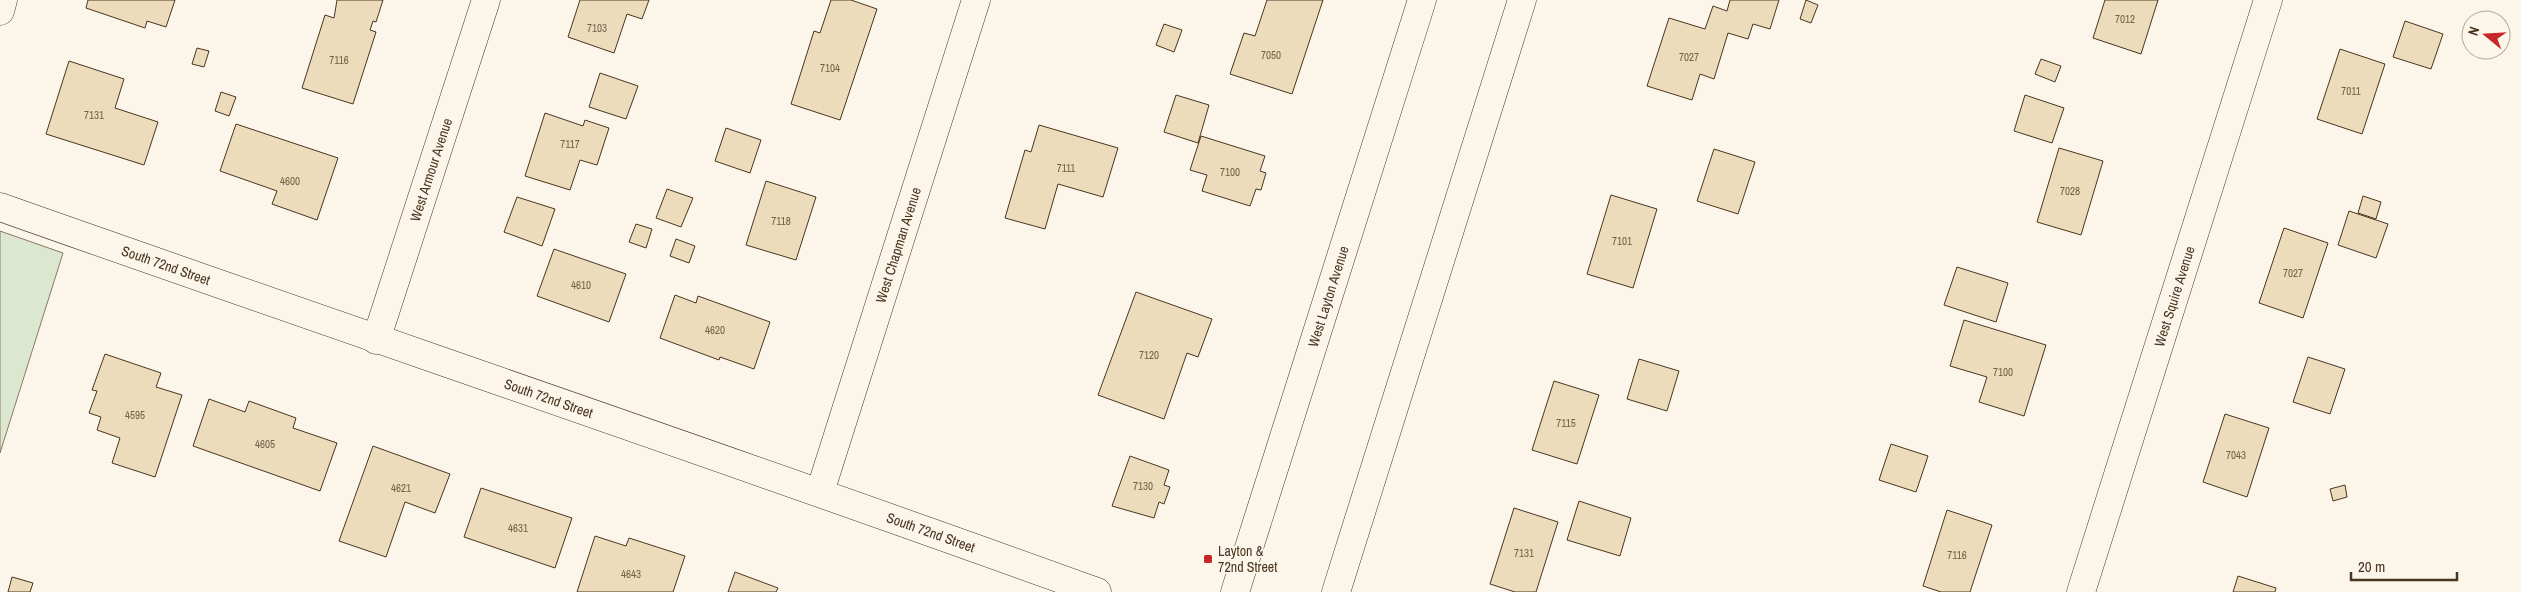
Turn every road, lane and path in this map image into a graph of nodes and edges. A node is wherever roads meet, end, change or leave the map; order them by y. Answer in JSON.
{"nodes":[{"id":1,"x":3,"y":0,"type":"edge"},
{"id":2,"x":486,"y":0,"type":"edge"},
{"id":3,"x":976,"y":0,"type":"edge"},
{"id":4,"x":1422,"y":0,"type":"edge"},
{"id":5,"x":1522,"y":0,"type":"edge"},
{"id":6,"x":2268,"y":0,"type":"edge"},
{"id":7,"x":0,"y":11,"type":"edge"},
{"id":8,"x":0,"y":207,"type":"edge"},
{"id":9,"x":376,"y":340,"type":"junction"},
{"id":10,"x":820,"y":492,"type":"junction"},
{"id":11,"x":1097,"y":592,"type":"edge"},
{"id":12,"x":1235,"y":592,"type":"edge"},
{"id":13,"x":1336,"y":592,"type":"edge"},
{"id":14,"x":2081,"y":592,"type":"edge"}],
"edges":[{"from":1,"to":7,"type":"street"},
{"from":2,"to":9,"type":"street","name":"West Armour Avenue"},
{"from":3,"to":10,"type":"street","name":"West Chapman Avenue"},
{"from":4,"to":12,"type":"street","name":"West Layton Avenue"},
{"from":5,"to":13,"type":"street"},
{"from":6,"to":14,"type":"street","name":"West Squire Avenue"},
{"from":8,"to":9,"type":"street","name":"South 72nd Street"},
{"from":9,"to":10,"type":"street","name":"South 72nd Street"},
{"from":10,"to":11,"type":"street","name":"South 72nd Street"}]}
